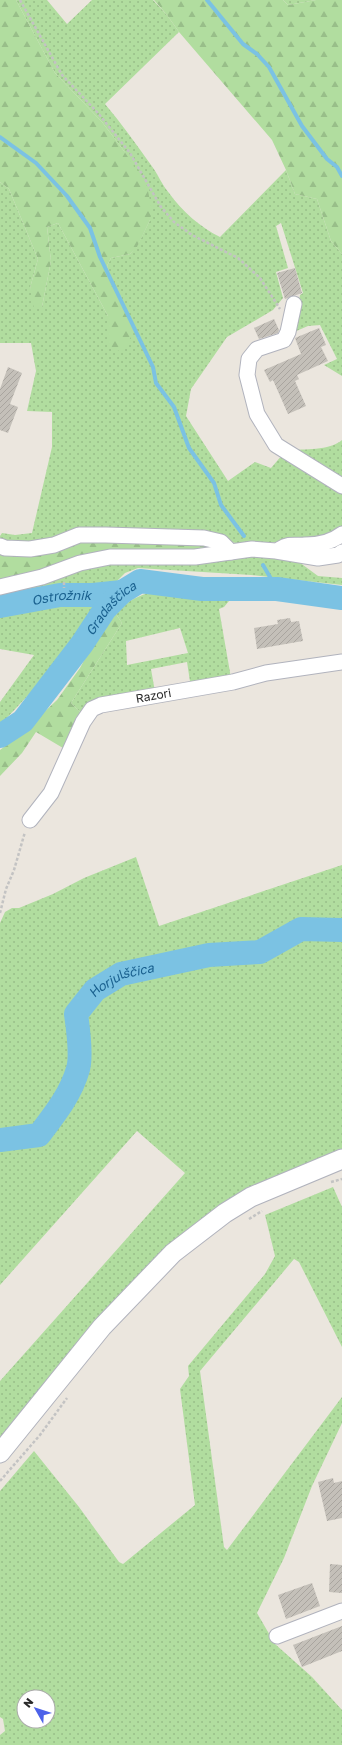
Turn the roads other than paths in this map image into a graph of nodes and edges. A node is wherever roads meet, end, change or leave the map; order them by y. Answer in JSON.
{"nodes":[{"id":1,"x":294,"y":304,"type":"dead end"},
{"id":2,"x":342,"y":486,"type":"edge"},
{"id":3,"x":342,"y":534,"type":"edge"},
{"id":4,"x":0,"y":546,"type":"edge"},
{"id":5,"x":276,"y":551,"type":"junction"},
{"id":6,"x":231,"y":552,"type":"junction"},
{"id":7,"x":342,"y":552,"type":"edge"},
{"id":8,"x":0,"y":587,"type":"edge"},
{"id":9,"x":342,"y":662,"type":"edge"},
{"id":10,"x":30,"y":820,"type":"road end"},
{"id":11,"x":342,"y":1159,"type":"edge"},
{"id":12,"x":0,"y":1453,"type":"edge"},
{"id":13,"x":342,"y":1611,"type":"edge"},
{"id":14,"x":276,"y":1636,"type":"dead end"}],
"edges":[{"from":1,"to":2,"type":"street"},
{"from":3,"to":5,"type":"street"},
{"from":4,"to":6,"type":"street"},
{"from":5,"to":6,"type":"street"},
{"from":5,"to":7,"type":"street"},
{"from":6,"to":8,"type":"street"},
{"from":9,"to":10,"type":"street","name":"Razori"},
{"from":11,"to":12,"type":"street"},
{"from":13,"to":14,"type":"street"}]}
